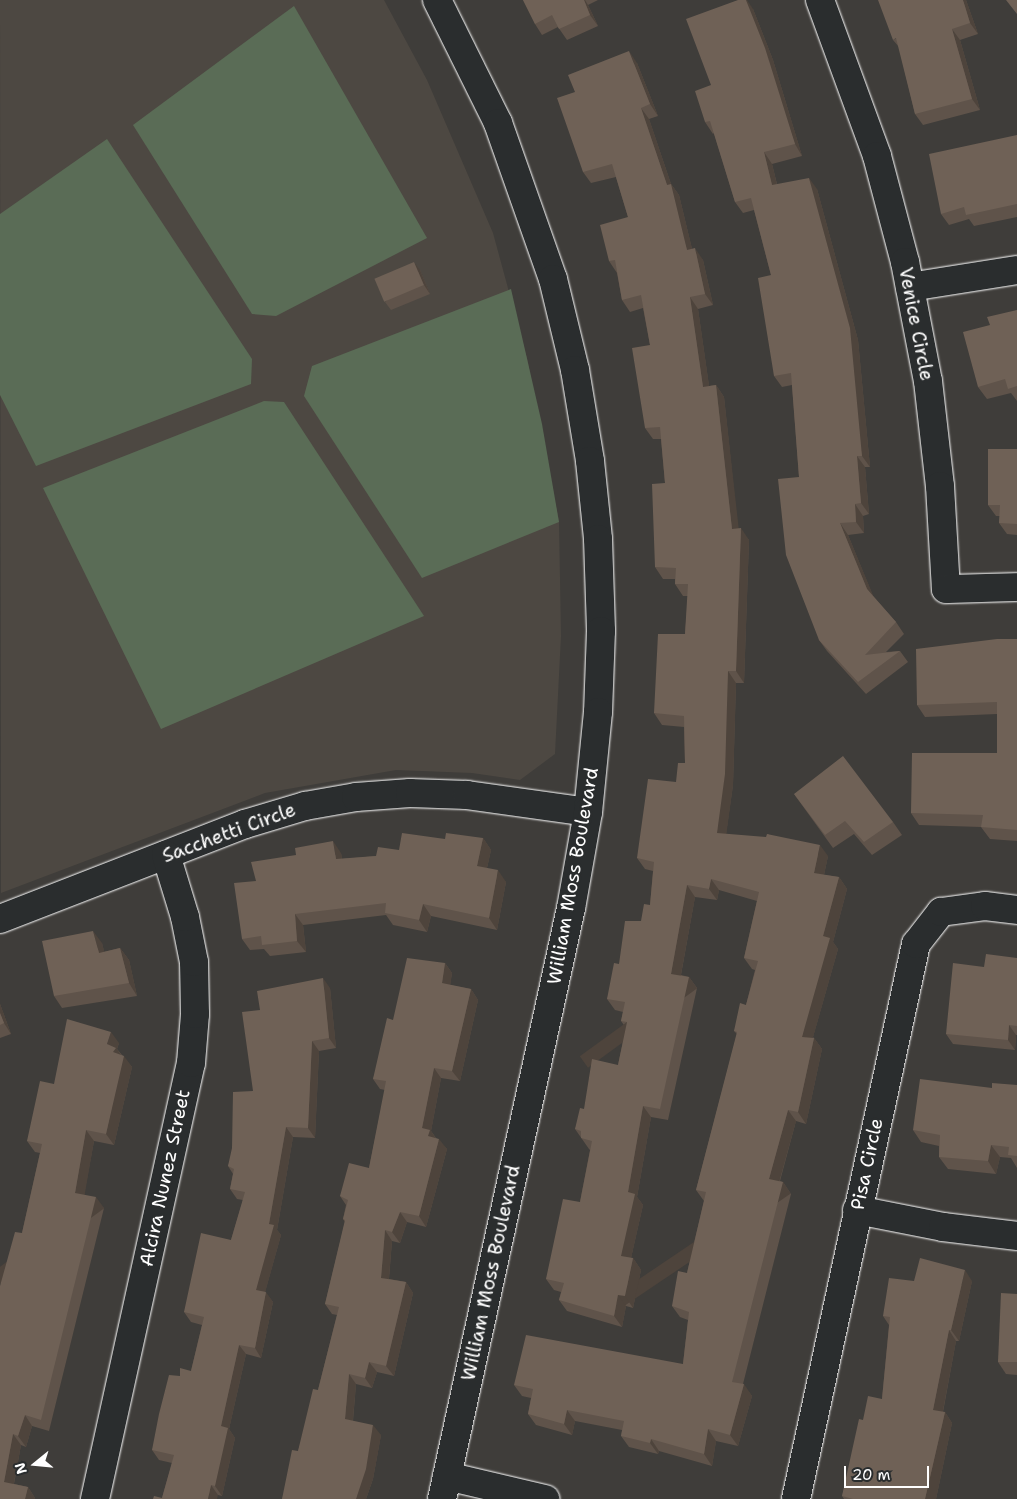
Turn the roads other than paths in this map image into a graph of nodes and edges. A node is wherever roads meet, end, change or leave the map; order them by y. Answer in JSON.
{"nodes":[{"id":1,"x":437,"y":0,"type":"edge"},
{"id":2,"x":820,"y":0,"type":"edge"},
{"id":3,"x":1017,"y":270,"type":"edge"},
{"id":4,"x":910,"y":287,"type":"junction"},
{"id":5,"x":1017,"y":587,"type":"edge"},
{"id":6,"x":588,"y":812,"type":"junction"},
{"id":7,"x":166,"y":856,"type":"junction"},
{"id":8,"x":1017,"y":910,"type":"edge"},
{"id":9,"x":0,"y":919,"type":"edge"},
{"id":10,"x":857,"y":1210,"type":"junction"},
{"id":11,"x":1017,"y":1236,"type":"edge"},
{"id":12,"x":444,"y":1488,"type":"edge"},
{"id":13,"x":95,"y":1499,"type":"edge"},
{"id":14,"x":545,"y":1499,"type":"edge"},
{"id":15,"x":796,"y":1499,"type":"edge"}],
"edges":[{"from":1,"to":6,"type":"street","name":"William Moss Boulevard"},
{"from":2,"to":4,"type":"street","name":"Venice Circle"},
{"from":3,"to":4,"type":"street"},
{"from":4,"to":5,"type":"street","name":"Venice Circle"},
{"from":6,"to":7,"type":"street","name":"Sacchetti Circle"},
{"from":6,"to":12,"type":"street","name":"William Moss Boulevard"},
{"from":7,"to":9,"type":"street","name":"Sacchetti Circle"},
{"from":7,"to":13,"type":"street","name":"Alcira Nunez Street"},
{"from":8,"to":10,"type":"street","name":"Pisa Circle"},
{"from":10,"to":11,"type":"street"},
{"from":10,"to":15,"type":"street","name":"Pisa Circle"},
{"from":12,"to":14,"type":"street"}]}
